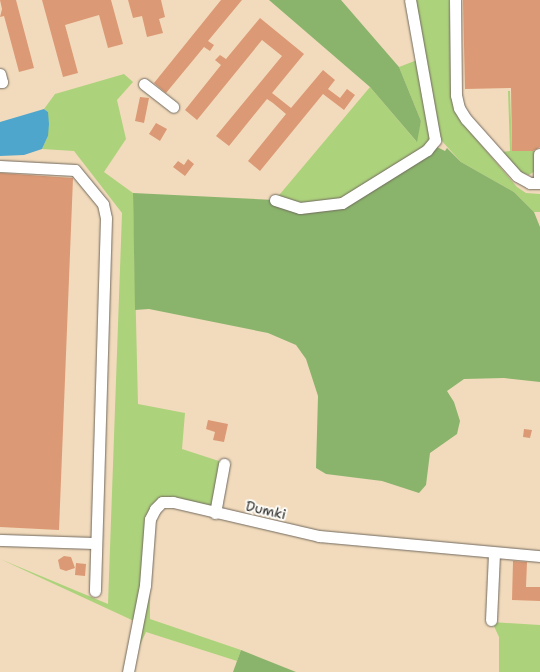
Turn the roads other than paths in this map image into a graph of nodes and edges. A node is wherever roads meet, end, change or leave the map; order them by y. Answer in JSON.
{"nodes":[{"id":1,"x":410,"y":0,"type":"edge"},
{"id":2,"x":455,"y":0,"type":"edge"},
{"id":3,"x":0,"y":74,"type":"edge"},
{"id":4,"x":0,"y":82,"type":"edge"},
{"id":5,"x":144,"y":84,"type":"dead end"},
{"id":6,"x":173,"y":107,"type":"dead end"},
{"id":7,"x":539,"y":154,"type":"dead end"},
{"id":8,"x":0,"y":166,"type":"edge"},
{"id":9,"x":540,"y":183,"type":"edge"},
{"id":10,"x":275,"y":200,"type":"dead end"},
{"id":11,"x":224,"y":464,"type":"dead end"},
{"id":12,"x":215,"y":513,"type":"junction"},
{"id":13,"x":0,"y":540,"type":"edge"},
{"id":14,"x":96,"y":543,"type":"junction"},
{"id":15,"x":494,"y":554,"type":"junction"},
{"id":16,"x":540,"y":556,"type":"edge"},
{"id":17,"x":95,"y":591,"type":"dead end"},
{"id":18,"x":490,"y":620,"type":"dead end"},
{"id":19,"x":128,"y":672,"type":"edge"}],
"edges":[{"from":1,"to":10,"type":"street"},
{"from":2,"to":9,"type":"street"},
{"from":3,"to":4,"type":"street"},
{"from":5,"to":6,"type":"street"},
{"from":7,"to":9,"type":"street"},
{"from":8,"to":14,"type":"street"},
{"from":11,"to":12,"type":"street"},
{"from":12,"to":15,"type":"street","name":"Dumki"},
{"from":12,"to":19,"type":"street","name":"Dumki"},
{"from":13,"to":14,"type":"street"},
{"from":14,"to":17,"type":"street"},
{"from":15,"to":16,"type":"street","name":"Dumki"},
{"from":15,"to":18,"type":"street"}]}
